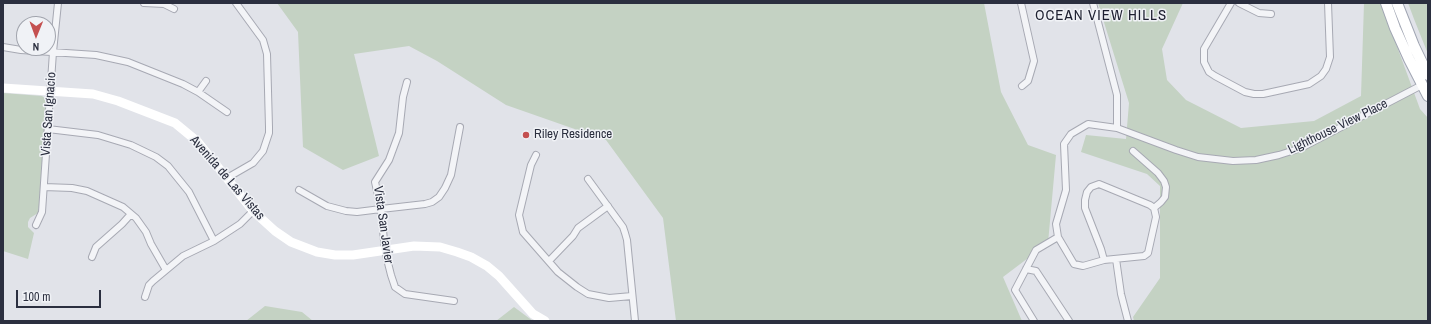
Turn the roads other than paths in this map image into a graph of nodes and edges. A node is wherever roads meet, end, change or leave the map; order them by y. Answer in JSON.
{"nodes":[{"id":1,"x":58,"y":3,"type":"edge"},
{"id":2,"x":144,"y":3,"type":"edge"},
{"id":3,"x":236,"y":3,"type":"edge"},
{"id":4,"x":1021,"y":3,"type":"edge"},
{"id":5,"x":1093,"y":3,"type":"edge"},
{"id":6,"x":1231,"y":3,"type":"edge"},
{"id":7,"x":1239,"y":3,"type":"edge"},
{"id":8,"x":1328,"y":3,"type":"edge"},
{"id":9,"x":1386,"y":3,"type":"edge"},
{"id":10,"x":1397,"y":3,"type":"edge"},
{"id":11,"x":174,"y":9,"type":"dead end"},
{"id":12,"x":1271,"y":14,"type":"dead end"},
{"id":13,"x":56,"y":23,"type":"edge"},
{"id":14,"x":3,"y":47,"type":"edge"},
{"id":15,"x":16,"y":49,"type":"edge"},
{"id":16,"x":56,"y":52,"type":"edge"},
{"id":17,"x":53,"y":56,"type":"edge"},
{"id":18,"x":1428,"y":75,"type":"edge"},
{"id":19,"x":206,"y":81,"type":"dead end"},
{"id":20,"x":408,"y":82,"type":"dead end"},
{"id":21,"x":1422,"y":84,"type":"junction"},
{"id":22,"x":1022,"y":86,"type":"dead end"},
{"id":23,"x":3,"y":88,"type":"edge"},
{"id":24,"x":50,"y":92,"type":"junction"},
{"id":25,"x":198,"y":92,"type":"junction"},
{"id":26,"x":1428,"y":96,"type":"edge"},
{"id":27,"x":227,"y":112,"type":"dead end"},
{"id":28,"x":460,"y":128,"type":"dead end"},
{"id":29,"x":1117,"y":128,"type":"junction"},
{"id":30,"x":48,"y":129,"type":"junction"},
{"id":31,"x":1133,"y":151,"type":"dead end"},
{"id":32,"x":536,"y":155,"type":"dead end"},
{"id":33,"x":227,"y":178,"type":"junction"},
{"id":34,"x":588,"y":179,"type":"dead end"},
{"id":35,"x":44,"y":187,"type":"junction"},
{"id":36,"x":299,"y":190,"type":"dead end"},
{"id":37,"x":608,"y":206,"type":"junction"},
{"id":38,"x":1154,"y":208,"type":"junction"},
{"id":39,"x":381,"y":209,"type":"junction"},
{"id":40,"x":253,"y":211,"type":"junction"},
{"id":41,"x":131,"y":214,"type":"junction"},
{"id":42,"x":36,"y":225,"type":"dead end"},
{"id":43,"x":1058,"y":237,"type":"junction"},
{"id":44,"x":214,"y":241,"type":"junction"},
{"id":45,"x":385,"y":251,"type":"junction"},
{"id":46,"x":92,"y":257,"type":"dead end"},
{"id":47,"x":1116,"y":259,"type":"junction"},
{"id":48,"x":1104,"y":260,"type":"junction"},
{"id":49,"x":549,"y":261,"type":"junction"},
{"id":50,"x":1026,"y":269,"type":"junction"},
{"id":51,"x":166,"y":270,"type":"junction"},
{"id":52,"x":632,"y":296,"type":"junction"},
{"id":53,"x":145,"y":297,"type":"dead end"},
{"id":54,"x":454,"y":301,"type":"dead end"},
{"id":55,"x":545,"y":321,"type":"edge"},
{"id":56,"x":635,"y":321,"type":"edge"},
{"id":57,"x":1034,"y":321,"type":"edge"},
{"id":58,"x":1069,"y":321,"type":"edge"},
{"id":59,"x":1128,"y":321,"type":"edge"}],
"edges":[{"from":1,"to":13,"type":"street","name":"Vista San Ignacio"},
{"from":2,"to":11,"type":"street"},
{"from":3,"to":33,"type":"street"},
{"from":4,"to":22,"type":"street"},
{"from":5,"to":29,"type":"street"},
{"from":6,"to":8,"type":"street"},
{"from":7,"to":12,"type":"street"},
{"from":9,"to":21,"type":"main road"},
{"from":10,"to":18,"type":"main road"},
{"from":14,"to":15,"type":"street"},
{"from":16,"to":25,"type":"street"},
{"from":17,"to":24,"type":"street","name":"Vista San Ignacio"},
{"from":19,"to":25,"type":"street"},
{"from":20,"to":39,"type":"street","name":"Vista San Javier"},
{"from":21,"to":26,"type":"main road"},
{"from":21,"to":29,"type":"street","name":"Lighthouse View Place"},
{"from":23,"to":24,"type":"street","name":"Avenida de Las Vistas"},
{"from":24,"to":30,"type":"street","name":"Vista San Ignacio"},
{"from":24,"to":33,"type":"street","name":"Avenida de Las Vistas"},
{"from":25,"to":27,"type":"street"},
{"from":28,"to":39,"type":"street"},
{"from":29,"to":43,"type":"street","name":"Lighthouse View Place"},
{"from":30,"to":35,"type":"street","name":"Vista San Ignacio"},
{"from":30,"to":44,"type":"street"},
{"from":31,"to":38,"type":"street"},
{"from":32,"to":49,"type":"street"},
{"from":33,"to":40,"type":"street","name":"Avenida de Las Vistas"},
{"from":34,"to":37,"type":"street"},
{"from":35,"to":41,"type":"street"},
{"from":35,"to":42,"type":"street","name":"Vista San Ignacio"},
{"from":36,"to":39,"type":"street"},
{"from":37,"to":49,"type":"street"},
{"from":37,"to":52,"type":"street"},
{"from":38,"to":47,"type":"street"},
{"from":38,"to":48,"type":"street"},
{"from":39,"to":45,"type":"street","name":"Vista San Javier"},
{"from":40,"to":44,"type":"street"},
{"from":40,"to":45,"type":"street","name":"Avenida de Las Vistas"},
{"from":41,"to":46,"type":"street"},
{"from":41,"to":51,"type":"street"},
{"from":43,"to":48,"type":"street"},
{"from":43,"to":50,"type":"street"},
{"from":44,"to":51,"type":"street"},
{"from":45,"to":54,"type":"street","name":"Vista San Javier"},
{"from":45,"to":55,"type":"street","name":"Avenida de Las Vistas"},
{"from":47,"to":48,"type":"street"},
{"from":47,"to":59,"type":"street"},
{"from":49,"to":52,"type":"street"},
{"from":50,"to":57,"type":"street"},
{"from":50,"to":58,"type":"street"},
{"from":51,"to":53,"type":"street"},
{"from":52,"to":56,"type":"street"}]}
